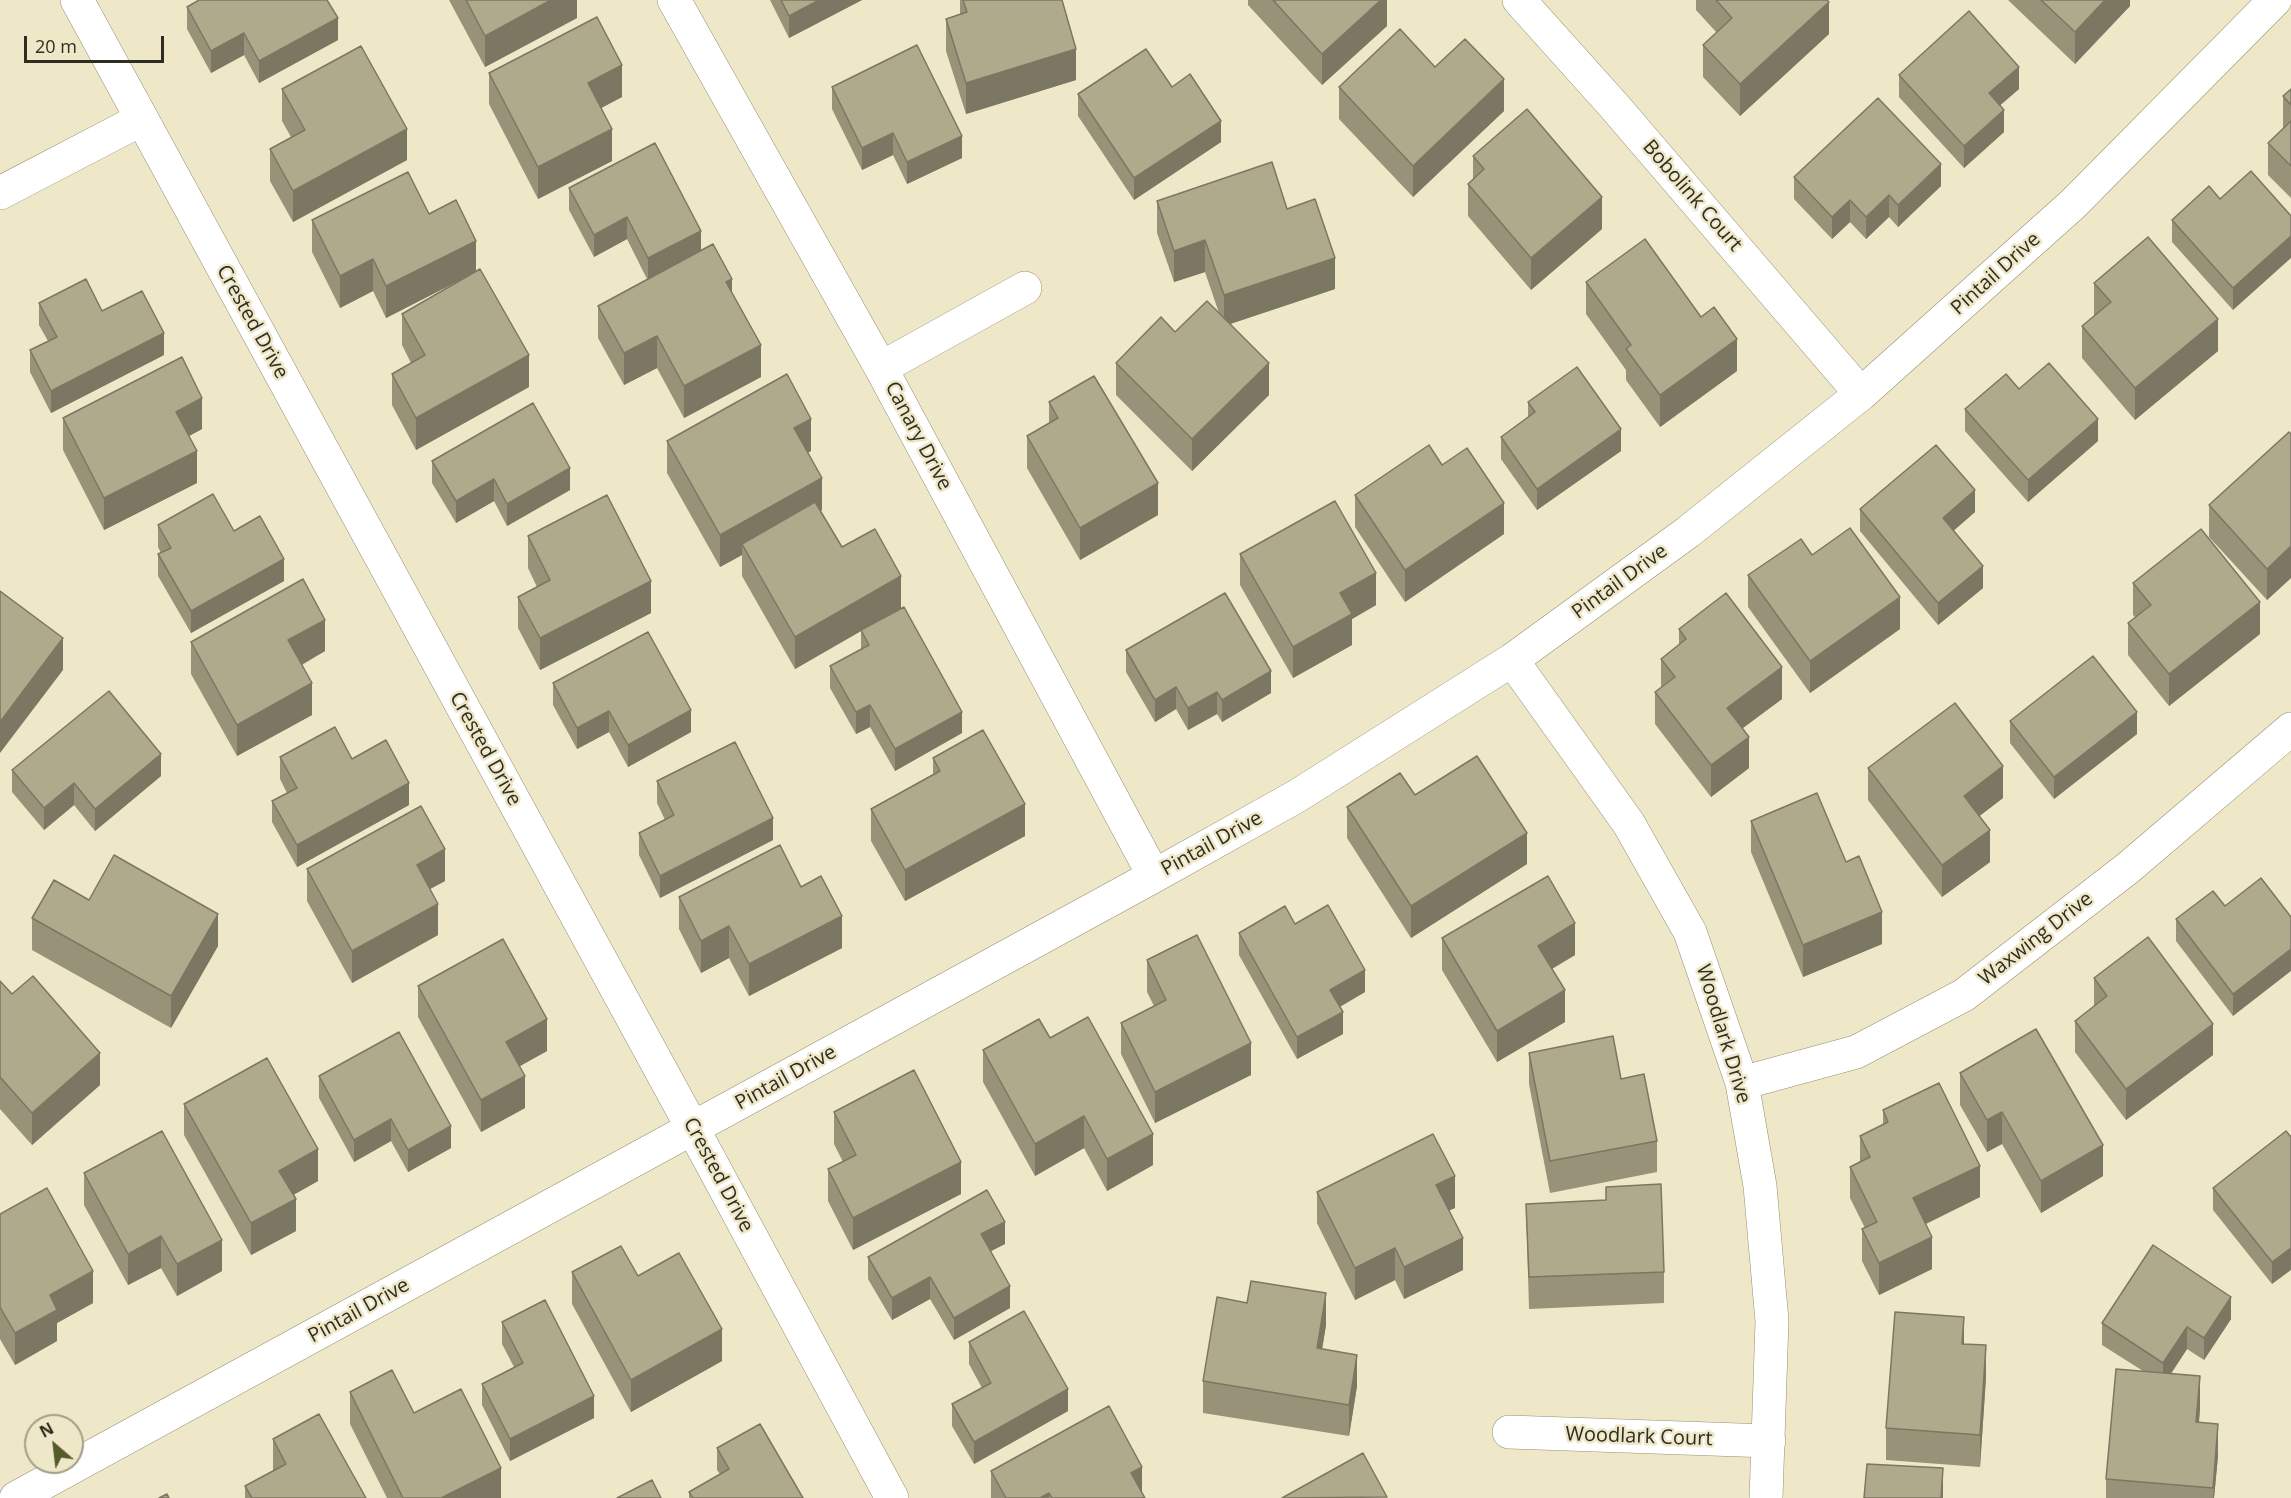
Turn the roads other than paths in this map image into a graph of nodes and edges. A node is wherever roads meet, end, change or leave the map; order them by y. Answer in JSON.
{"nodes":[{"id":1,"x":77,"y":0,"type":"edge"},
{"id":2,"x":674,"y":0,"type":"edge"},
{"id":3,"x":1519,"y":0,"type":"edge"},
{"id":4,"x":2269,"y":2,"type":"edge"},
{"id":5,"x":142,"y":119,"type":"junction"},
{"id":6,"x":0,"y":193,"type":"edge"},
{"id":7,"x":1025,"y":288,"type":"dead end"},
{"id":8,"x":881,"y":368,"type":"junction"},
{"id":9,"x":1862,"y":394,"type":"junction"},
{"id":10,"x":1512,"y":660,"type":"junction"},
{"id":11,"x":2291,"y":729,"type":"edge"},
{"id":12,"x":1154,"y":876,"type":"junction"},
{"id":13,"x":1742,"y":1083,"type":"junction"},
{"id":14,"x":693,"y":1129,"type":"junction"},
{"id":15,"x":1509,"y":1432,"type":"dead end"},
{"id":16,"x":1769,"y":1441,"type":"junction"},
{"id":17,"x":16,"y":1498,"type":"edge"},
{"id":18,"x":892,"y":1498,"type":"edge"},
{"id":19,"x":1766,"y":1498,"type":"edge"}],
"edges":[{"from":1,"to":5,"type":"street","name":"Crested Drive"},
{"from":2,"to":8,"type":"street","name":"Canary Drive"},
{"from":3,"to":9,"type":"street","name":"Bobolink Court"},
{"from":4,"to":9,"type":"street","name":"Pintail Drive"},
{"from":5,"to":6,"type":"street"},
{"from":5,"to":14,"type":"street","name":"Crested Drive"},
{"from":7,"to":8,"type":"street"},
{"from":8,"to":12,"type":"street","name":"Canary Drive"},
{"from":9,"to":10,"type":"street","name":"Pintail Drive"},
{"from":10,"to":12,"type":"street","name":"Pintail Drive"},
{"from":10,"to":13,"type":"street","name":"Woodlark Drive"},
{"from":11,"to":13,"type":"street","name":"Waxwing Drive"},
{"from":12,"to":14,"type":"street","name":"Pintail Drive"},
{"from":13,"to":16,"type":"street","name":"Woodlark Drive"},
{"from":14,"to":17,"type":"street","name":"Pintail Drive"},
{"from":14,"to":18,"type":"street","name":"Crested Drive"},
{"from":15,"to":16,"type":"street","name":"Woodlark Court"},
{"from":16,"to":19,"type":"street","name":"Woodlark Drive"}]}
